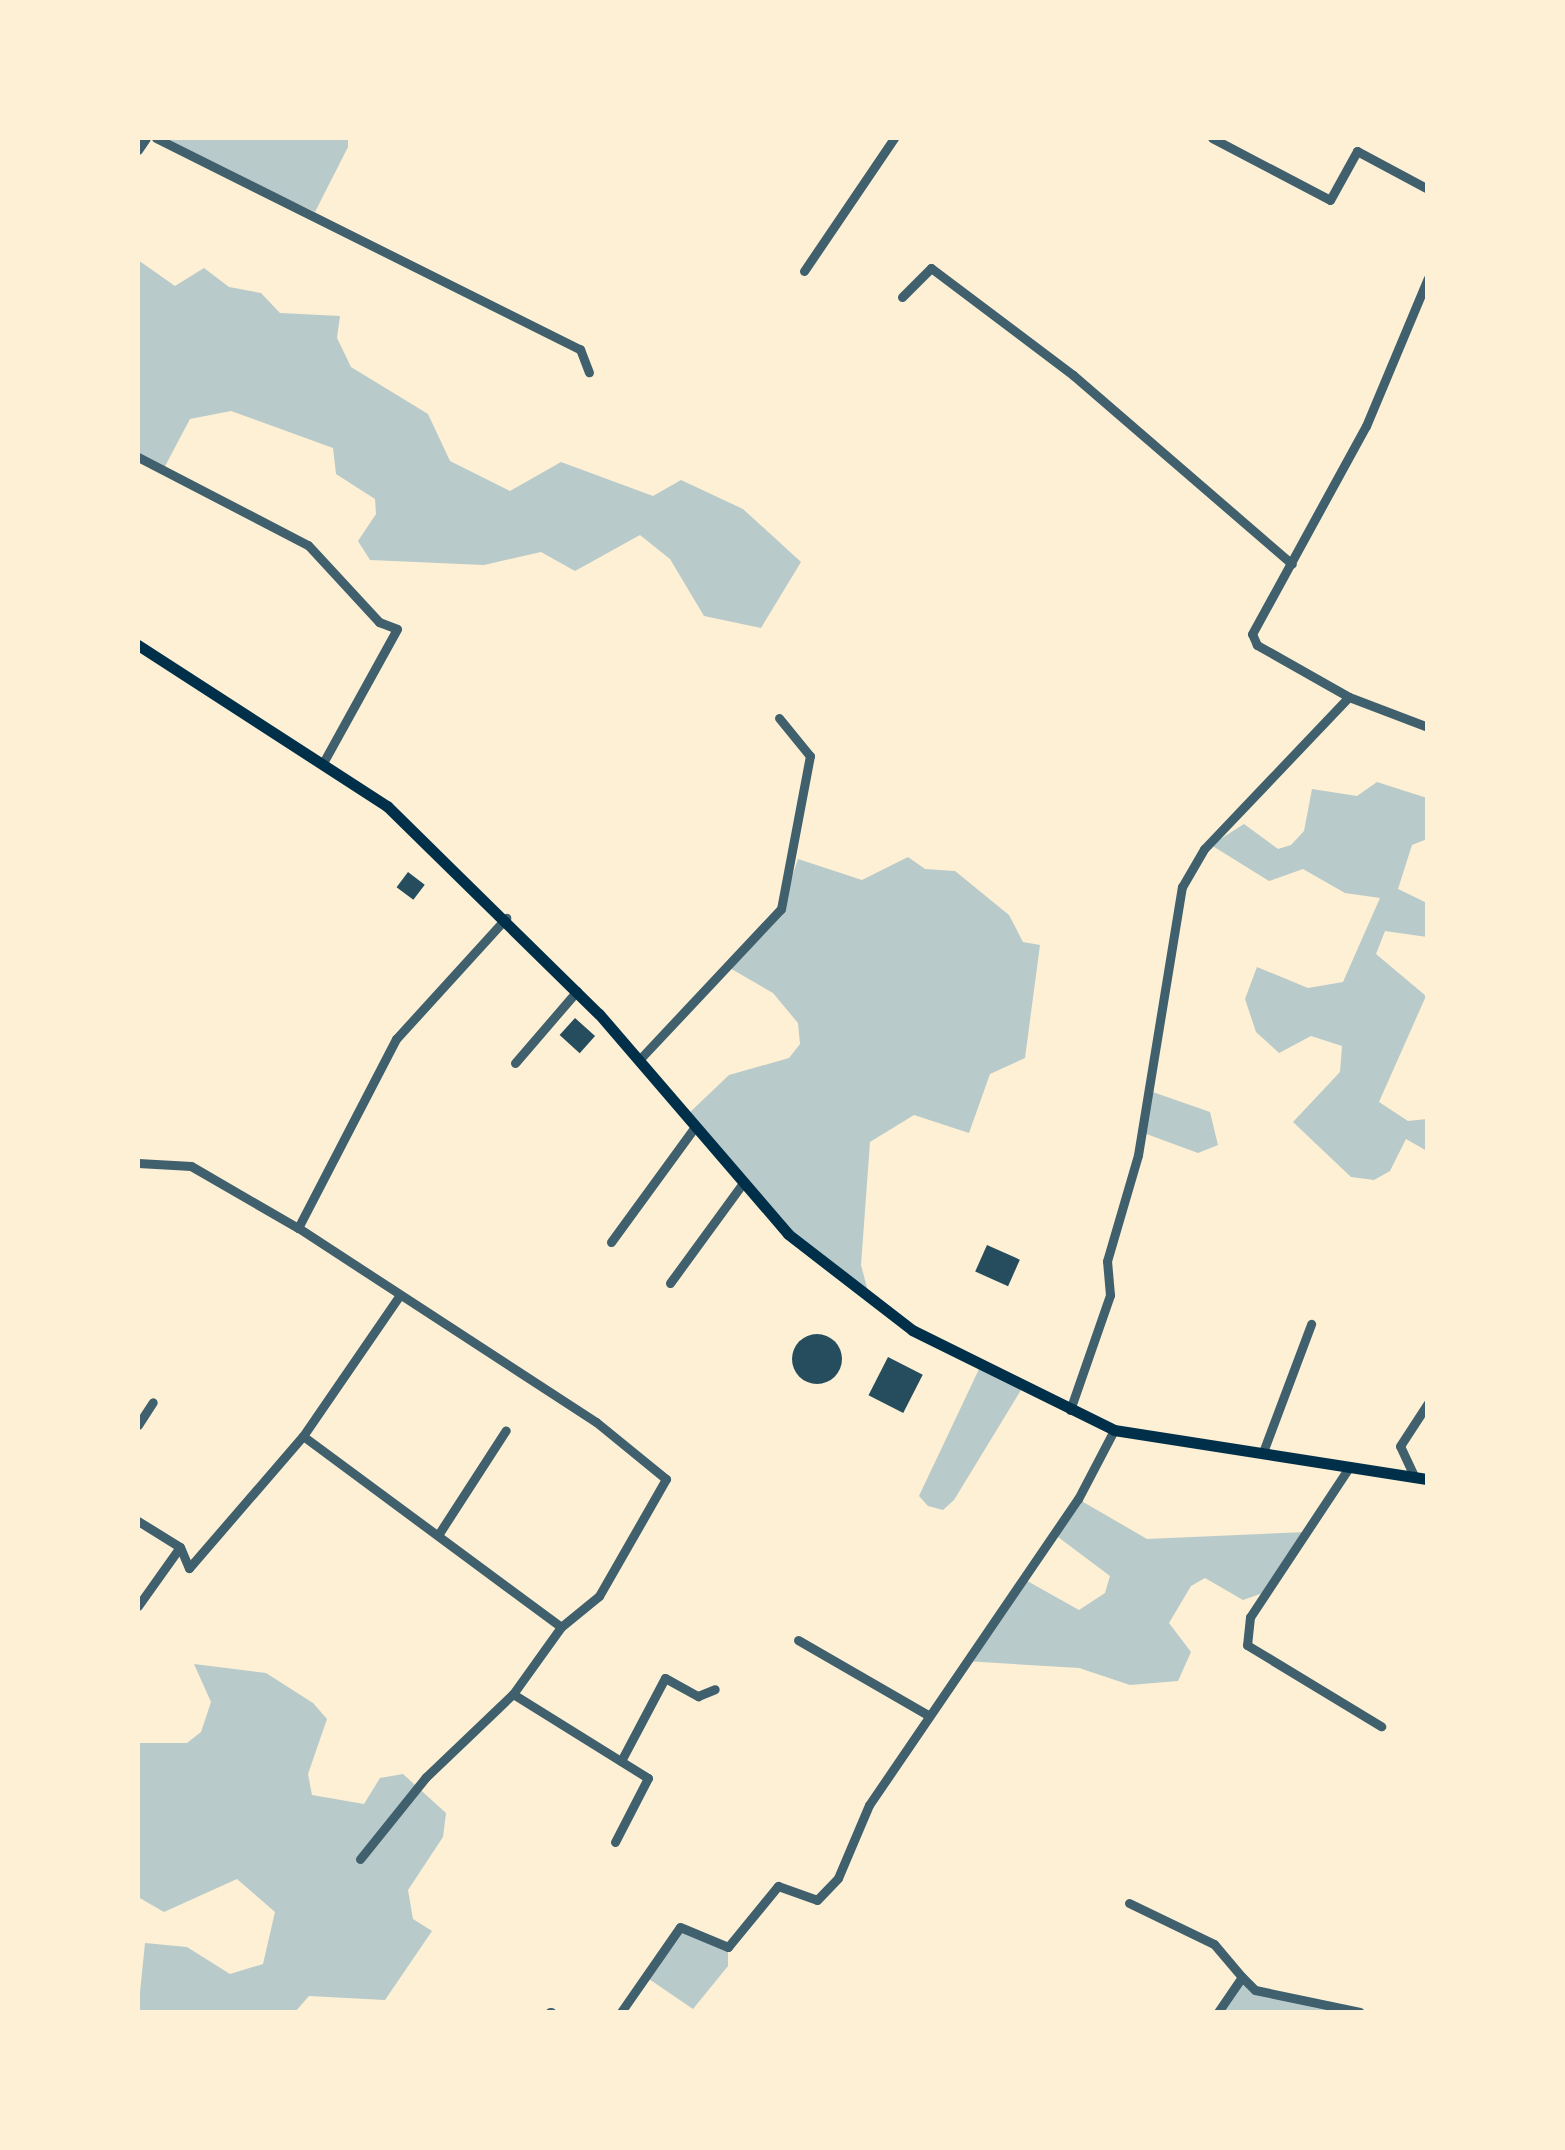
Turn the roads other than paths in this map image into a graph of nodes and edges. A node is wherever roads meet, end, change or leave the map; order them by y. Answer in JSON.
{"nodes":[{"id":1,"x":146,"y":138,"type":"edge"},
{"id":2,"x":156,"y":138,"type":"edge"},
{"id":3,"x":894,"y":138,"type":"edge"},
{"id":4,"x":1212,"y":138,"type":"edge"},
{"id":5,"x":138,"y":150,"type":"edge"},
{"id":6,"x":1428,"y":190,"type":"edge"},
{"id":7,"x":804,"y":271,"type":"dead end"},
{"id":8,"x":1428,"y":278,"type":"edge"},
{"id":9,"x":902,"y":297,"type":"dead end"},
{"id":10,"x":589,"y":372,"type":"dead end"},
{"id":11,"x":138,"y":457,"type":"edge"},
{"id":12,"x":1292,"y":564,"type":"junction"},
{"id":13,"x":138,"y":645,"type":"edge"},
{"id":14,"x":1349,"y":698,"type":"junction"},
{"id":15,"x":779,"y":718,"type":"dead end"},
{"id":16,"x":1428,"y":727,"type":"edge"},
{"id":17,"x":324,"y":761,"type":"junction"},
{"id":18,"x":506,"y":918,"type":"junction"},
{"id":19,"x":577,"y":991,"type":"junction"},
{"id":20,"x":639,"y":1060,"type":"junction"},
{"id":21,"x":515,"y":1063,"type":"dead end"},
{"id":22,"x":695,"y":1127,"type":"junction"},
{"id":23,"x":138,"y":1164,"type":"edge"},
{"id":24,"x":742,"y":1183,"type":"junction"},
{"id":25,"x":298,"y":1228,"type":"junction"},
{"id":26,"x":611,"y":1242,"type":"dead end"},
{"id":27,"x":670,"y":1284,"type":"dead end"},
{"id":28,"x":398,"y":1298,"type":"junction"},
{"id":29,"x":1312,"y":1324,"type":"dead end"},
{"id":30,"x":153,"y":1402,"type":"dead end"},
{"id":31,"x":1428,"y":1403,"type":"edge"},
{"id":32,"x":1070,"y":1410,"type":"junction"},
{"id":33,"x":138,"y":1426,"type":"edge"},
{"id":34,"x":506,"y":1430,"type":"dead end"},
{"id":35,"x":1114,"y":1430,"type":"junction"},
{"id":36,"x":303,"y":1436,"type":"junction"},
{"id":37,"x":1262,"y":1452,"type":"junction"},
{"id":38,"x":1350,"y":1466,"type":"junction"},
{"id":39,"x":1421,"y":1479,"type":"edge"},
{"id":40,"x":138,"y":1521,"type":"edge"},
{"id":41,"x":440,"y":1532,"type":"junction"},
{"id":42,"x":180,"y":1547,"type":"junction"},
{"id":43,"x":138,"y":1606,"type":"edge"},
{"id":44,"x":561,"y":1627,"type":"junction"},
{"id":45,"x":798,"y":1640,"type":"dead end"},
{"id":46,"x":714,"y":1689,"type":"dead end"},
{"id":47,"x":514,"y":1694,"type":"junction"},
{"id":48,"x":928,"y":1715,"type":"junction"},
{"id":49,"x":1381,"y":1726,"type":"dead end"},
{"id":50,"x":620,"y":1761,"type":"junction"},
{"id":51,"x":615,"y":1842,"type":"dead end"},
{"id":52,"x":360,"y":1860,"type":"dead end"},
{"id":53,"x":1128,"y":1903,"type":"dead end"},
{"id":54,"x":1242,"y":1977,"type":"junction"},
{"id":55,"x":621,"y":2012,"type":"edge"},
{"id":56,"x":1218,"y":2012,"type":"edge"},
{"id":57,"x":1360,"y":2012,"type":"edge"}],
"edges":[{"from":1,"to":5,"type":"street"},
{"from":2,"to":10,"type":"street"},
{"from":3,"to":7,"type":"street"},
{"from":4,"to":6,"type":"street"},
{"from":8,"to":12,"type":"street"},
{"from":9,"to":12,"type":"street"},
{"from":11,"to":17,"type":"street"},
{"from":12,"to":14,"type":"street"},
{"from":13,"to":17,"type":"main road"},
{"from":14,"to":16,"type":"street"},
{"from":14,"to":32,"type":"street"},
{"from":15,"to":20,"type":"street"},
{"from":17,"to":18,"type":"main road"},
{"from":18,"to":19,"type":"main road"},
{"from":18,"to":25,"type":"street"},
{"from":19,"to":20,"type":"main road"},
{"from":19,"to":21,"type":"street"},
{"from":20,"to":22,"type":"main road"},
{"from":22,"to":24,"type":"main road"},
{"from":22,"to":26,"type":"street"},
{"from":23,"to":25,"type":"street"},
{"from":24,"to":27,"type":"street"},
{"from":24,"to":32,"type":"main road"},
{"from":25,"to":28,"type":"street"},
{"from":28,"to":36,"type":"street"},
{"from":28,"to":44,"type":"street"},
{"from":29,"to":37,"type":"street"},
{"from":30,"to":33,"type":"street"},
{"from":31,"to":39,"type":"street"},
{"from":32,"to":35,"type":"main road"},
{"from":34,"to":41,"type":"street"},
{"from":35,"to":37,"type":"main road"},
{"from":35,"to":48,"type":"street"},
{"from":36,"to":41,"type":"street"},
{"from":36,"to":42,"type":"street"},
{"from":37,"to":38,"type":"main road"},
{"from":38,"to":39,"type":"main road"},
{"from":38,"to":49,"type":"street"},
{"from":40,"to":42,"type":"street"},
{"from":41,"to":44,"type":"street"},
{"from":42,"to":43,"type":"street"},
{"from":44,"to":47,"type":"street"},
{"from":45,"to":48,"type":"street"},
{"from":46,"to":50,"type":"street"},
{"from":47,"to":50,"type":"street"},
{"from":47,"to":52,"type":"street"},
{"from":48,"to":55,"type":"street"},
{"from":50,"to":51,"type":"street"},
{"from":53,"to":54,"type":"street"},
{"from":54,"to":56,"type":"street"},
{"from":54,"to":57,"type":"street"}]}
